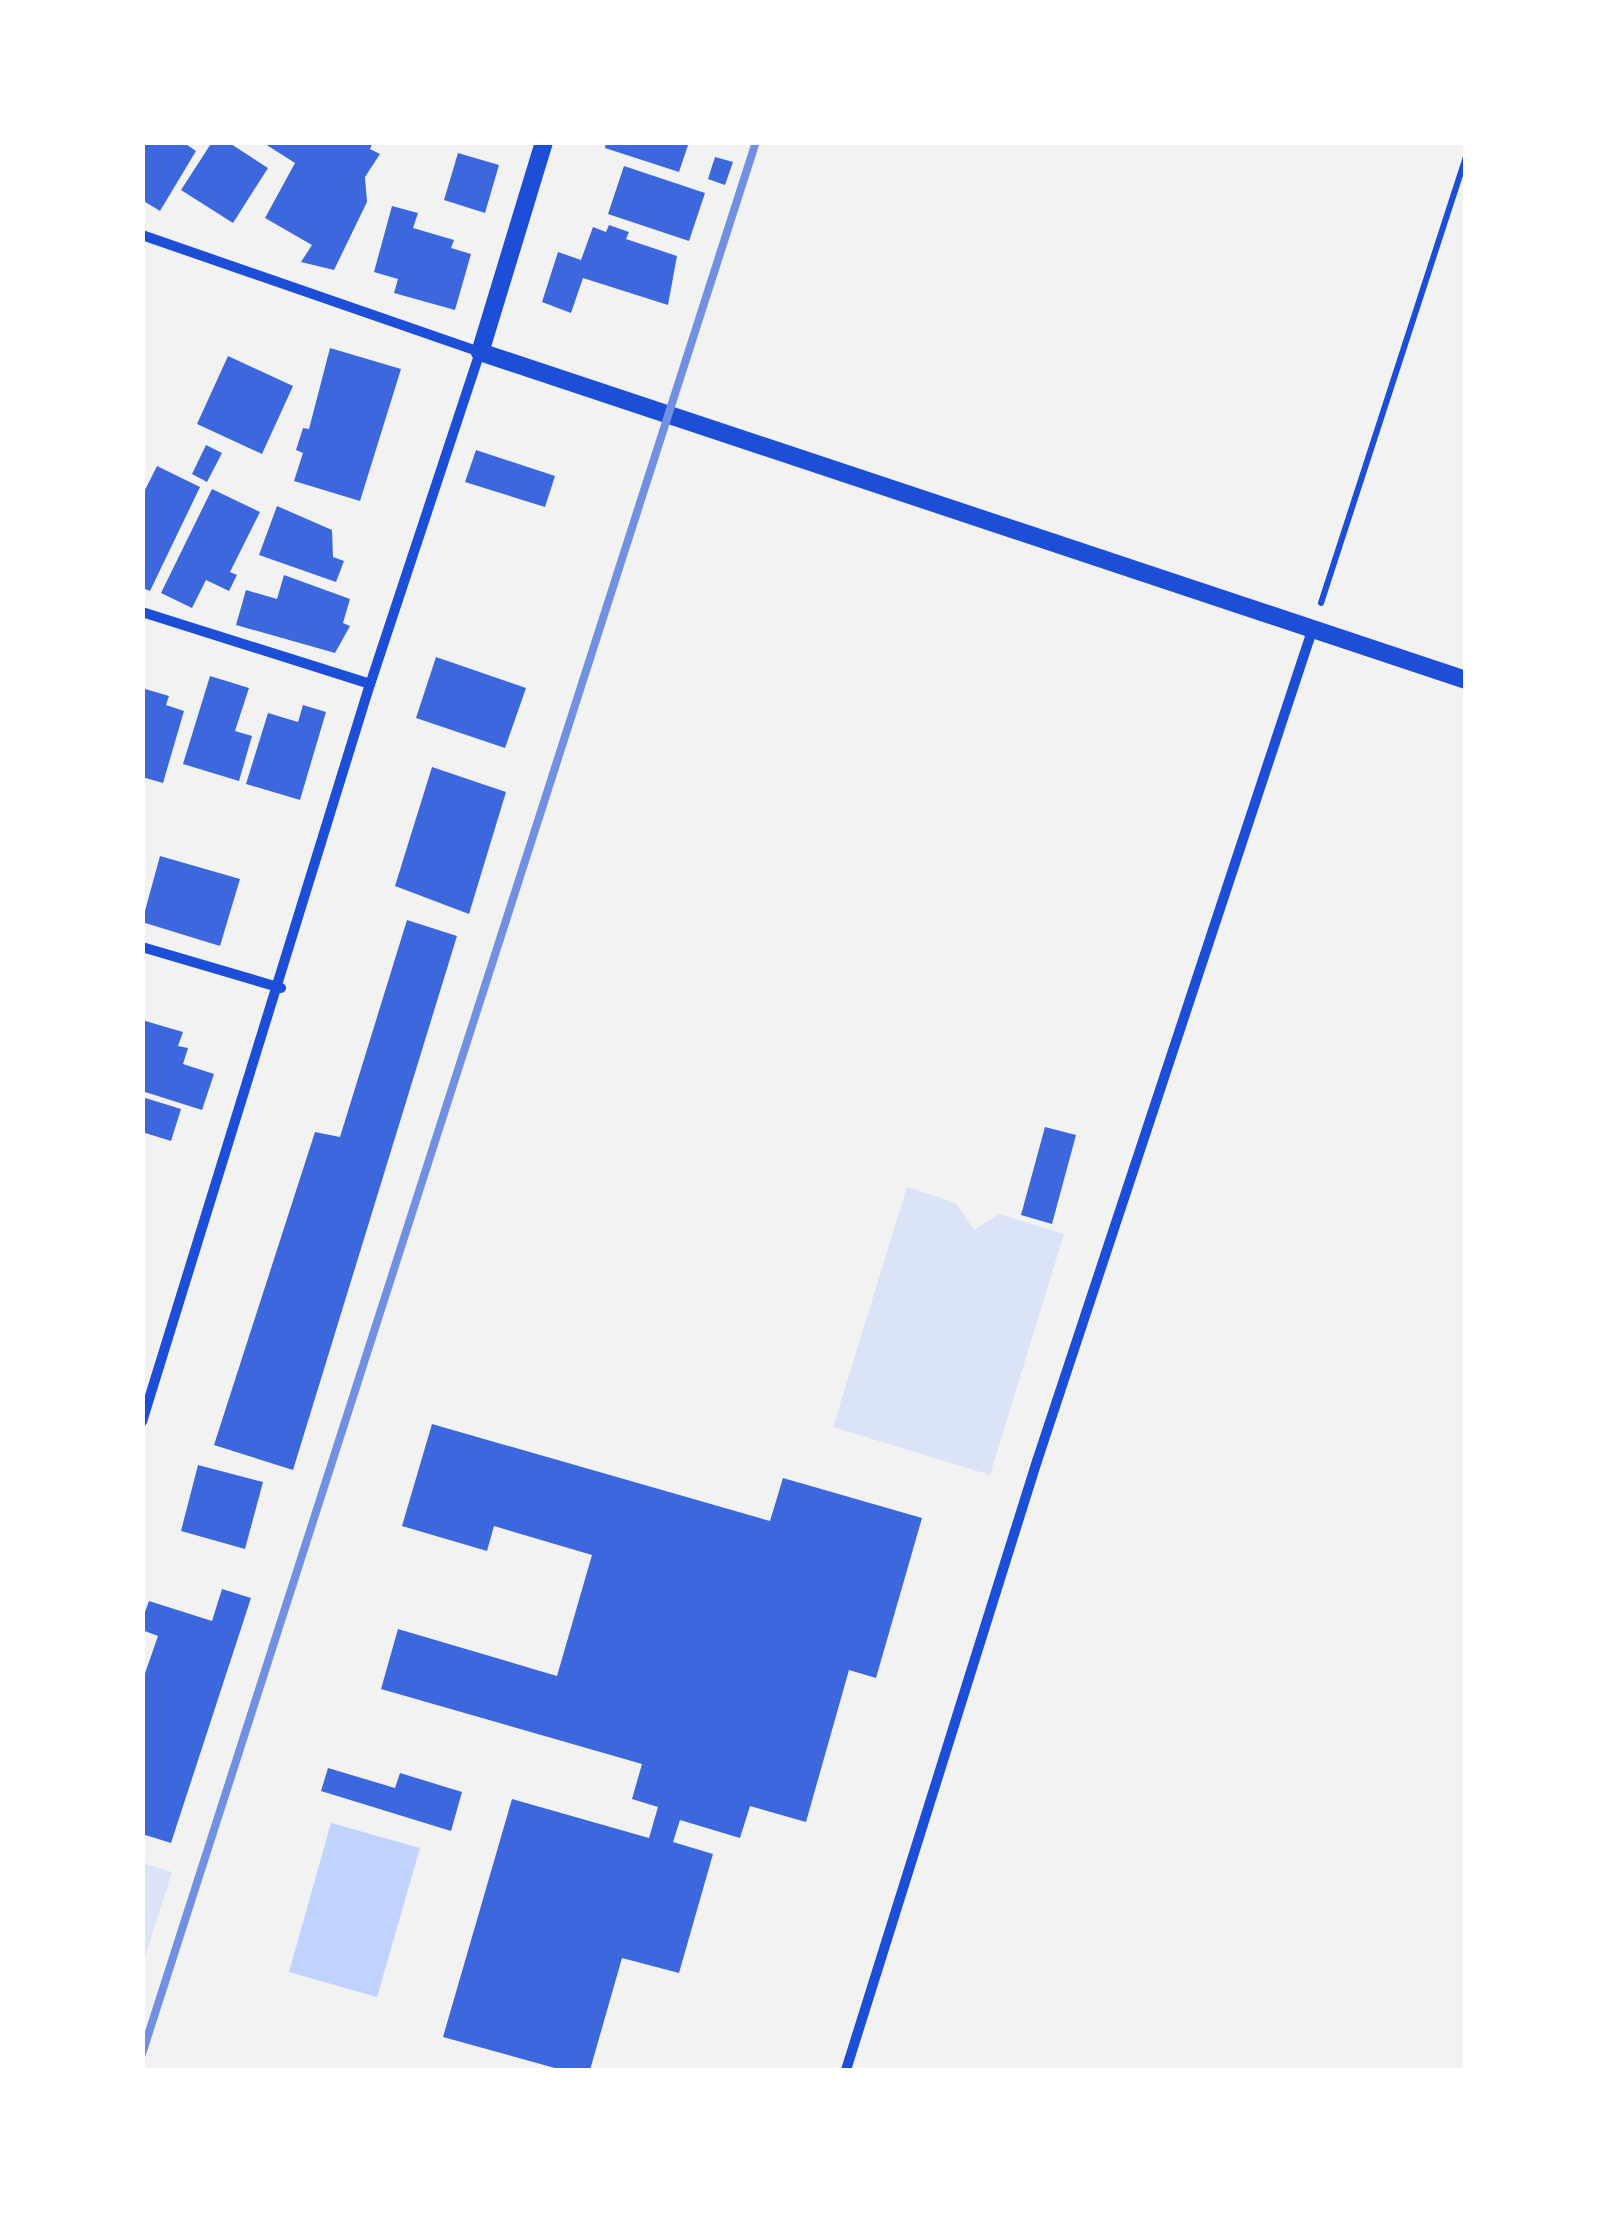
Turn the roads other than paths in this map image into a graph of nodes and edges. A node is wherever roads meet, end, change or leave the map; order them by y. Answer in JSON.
{"nodes":[{"id":1,"x":544,"y":142,"type":"edge"},
{"id":2,"x":142,"y":235,"type":"edge"},
{"id":3,"x":480,"y":352,"type":"junction"},
{"id":4,"x":142,"y":612,"type":"edge"},
{"id":5,"x":1311,"y":634,"type":"junction"},
{"id":6,"x":1466,"y":680,"type":"edge"},
{"id":7,"x":370,"y":684,"type":"junction"},
{"id":8,"x":142,"y":947,"type":"edge"},
{"id":9,"x":281,"y":988,"type":"junction"},
{"id":10,"x":142,"y":1422,"type":"edge"},
{"id":11,"x":846,"y":2070,"type":"edge"}],
"edges":[{"from":1,"to":3,"type":"street"},
{"from":2,"to":3,"type":"street"},
{"from":3,"to":5,"type":"street"},
{"from":3,"to":7,"type":"street"},
{"from":4,"to":7,"type":"street"},
{"from":5,"to":6,"type":"street"},
{"from":5,"to":11,"type":"street"},
{"from":7,"to":9,"type":"street"},
{"from":8,"to":9,"type":"street"},
{"from":9,"to":10,"type":"street"}]}
